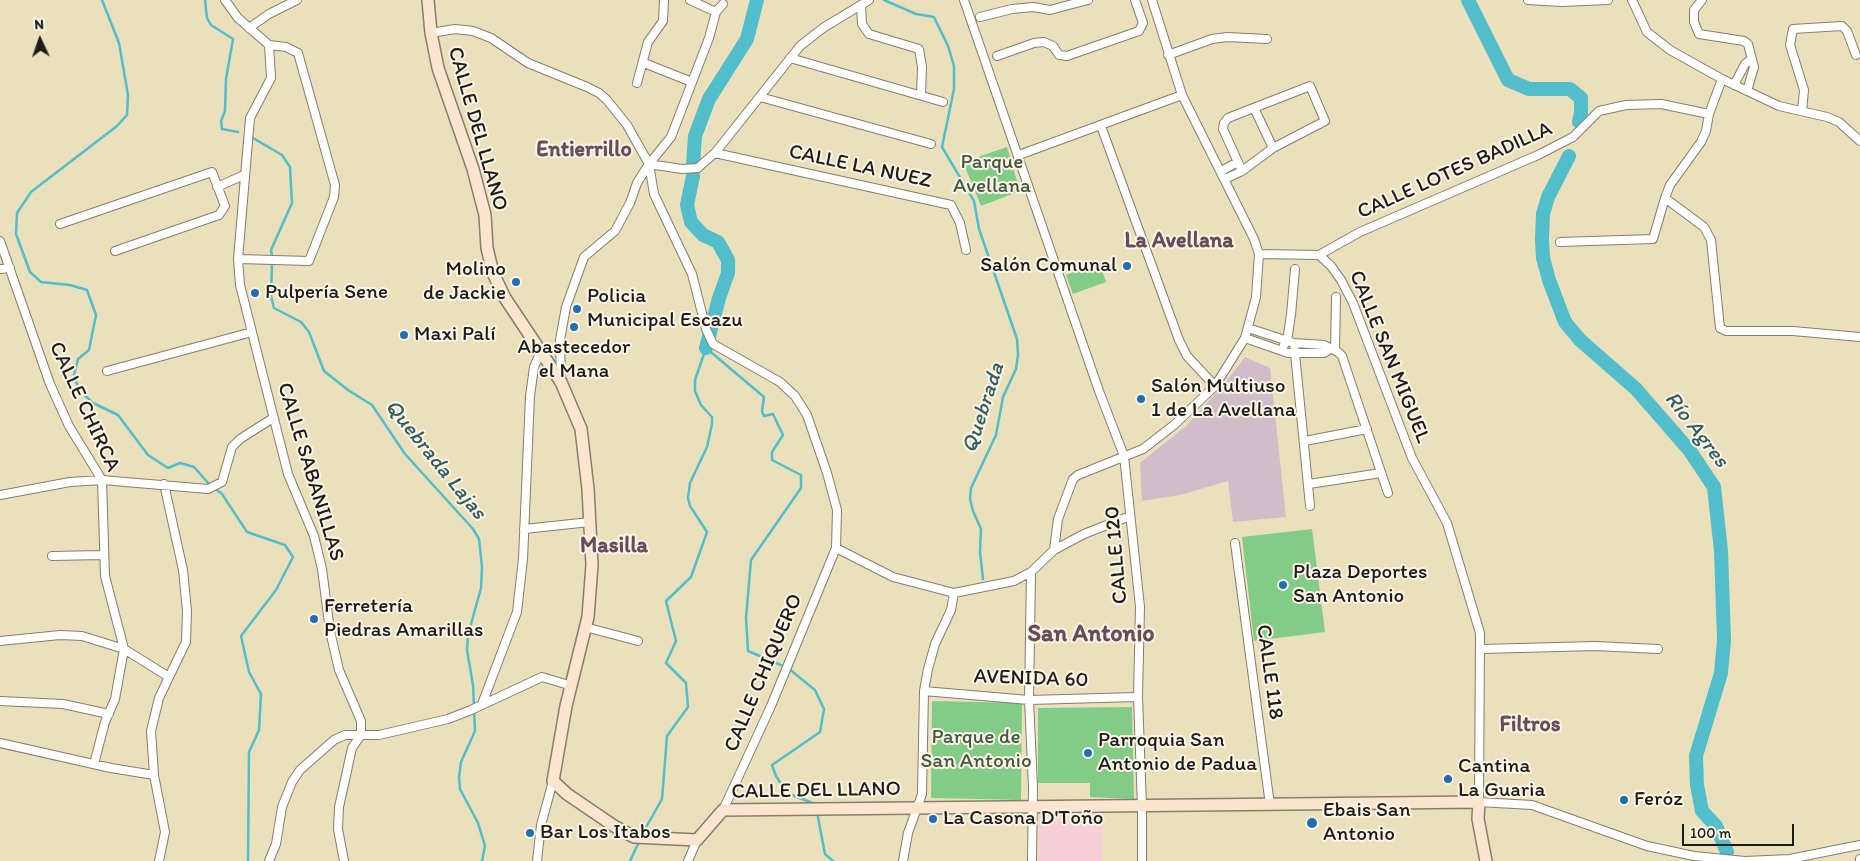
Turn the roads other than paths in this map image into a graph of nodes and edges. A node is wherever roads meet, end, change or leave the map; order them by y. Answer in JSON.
{"nodes":[{"id":1,"x":225,"y":0,"type":"edge"},
{"id":2,"x":296,"y":0,"type":"edge"},
{"id":3,"x":428,"y":0,"type":"edge"},
{"id":4,"x":664,"y":0,"type":"edge"},
{"id":5,"x":690,"y":0,"type":"edge"},
{"id":6,"x":869,"y":0,"type":"edge"},
{"id":7,"x":964,"y":0,"type":"edge"},
{"id":8,"x":1088,"y":0,"type":"edge"},
{"id":9,"x":1135,"y":0,"type":"edge"},
{"id":10,"x":1152,"y":0,"type":"edge"},
{"id":11,"x":1528,"y":0,"type":"edge"},
{"id":12,"x":1608,"y":0,"type":"edge"},
{"id":13,"x":1632,"y":0,"type":"edge"},
{"id":14,"x":1702,"y":0,"type":"edge"},
{"id":15,"x":723,"y":4,"type":"dead end"},
{"id":16,"x":861,"y":5,"type":"junction"},
{"id":17,"x":716,"y":12,"type":"junction"},
{"id":18,"x":980,"y":17,"type":"dead end"},
{"id":19,"x":249,"y":28,"type":"junction"},
{"id":20,"x":431,"y":33,"type":"junction"},
{"id":21,"x":1267,"y":39,"type":"dead end"},
{"id":22,"x":269,"y":45,"type":"junction"},
{"id":23,"x":1168,"y":55,"type":"junction"},
{"id":24,"x":1856,"y":55,"type":"dead end"},
{"id":25,"x":997,"y":56,"type":"dead end"},
{"id":26,"x":790,"y":58,"type":"junction"},
{"id":27,"x":1752,"y":59,"type":"junction"},
{"id":28,"x":644,"y":62,"type":"junction"},
{"id":29,"x":1722,"y":79,"type":"junction"},
{"id":30,"x":692,"y":82,"type":"junction"},
{"id":31,"x":637,"y":83,"type":"dead end"},
{"id":32,"x":1734,"y":85,"type":"junction"},
{"id":33,"x":1747,"y":91,"type":"junction"},
{"id":34,"x":921,"y":95,"type":"junction"},
{"id":35,"x":1182,"y":95,"type":"junction"},
{"id":36,"x":760,"y":97,"type":"junction"},
{"id":37,"x":943,"y":102,"type":"dead end"},
{"id":38,"x":1254,"y":108,"type":"junction"},
{"id":39,"x":1802,"y":111,"type":"junction"},
{"id":40,"x":1709,"y":114,"type":"junction"},
{"id":41,"x":1101,"y":126,"type":"junction"},
{"id":42,"x":1860,"y":141,"type":"edge"},
{"id":43,"x":931,"y":144,"type":"dead end"},
{"id":44,"x":1273,"y":148,"type":"junction"},
{"id":45,"x":715,"y":153,"type":"junction"},
{"id":46,"x":1019,"y":156,"type":"junction"},
{"id":47,"x":1238,"y":162,"type":"junction"},
{"id":48,"x":649,"y":164,"type":"junction"},
{"id":49,"x":1221,"y":170,"type":"junction"},
{"id":50,"x":1242,"y":171,"type":"junction"},
{"id":51,"x":244,"y":175,"type":"junction"},
{"id":52,"x":1225,"y":179,"type":"junction"},
{"id":53,"x":217,"y":187,"type":"junction"},
{"id":54,"x":1665,"y":198,"type":"junction"},
{"id":55,"x":60,"y":224,"type":"dead end"},
{"id":56,"x":0,"y":241,"type":"edge"},
{"id":57,"x":1560,"y":242,"type":"dead end"},
{"id":58,"x":966,"y":250,"type":"dead end"},
{"id":59,"x":116,"y":251,"type":"dead end"},
{"id":60,"x":1259,"y":254,"type":"junction"},
{"id":61,"x":1319,"y":255,"type":"junction"},
{"id":62,"x":238,"y":259,"type":"junction"},
{"id":63,"x":10,"y":268,"type":"junction"},
{"id":64,"x":1295,"y":268,"type":"dead end"},
{"id":65,"x":0,"y":269,"type":"edge"},
{"id":66,"x":1336,"y":297,"type":"dead end"},
{"id":67,"x":1248,"y":328,"type":"junction"},
{"id":68,"x":252,"y":332,"type":"junction"},
{"id":69,"x":1860,"y":337,"type":"edge"},
{"id":70,"x":1245,"y":338,"type":"junction"},
{"id":71,"x":1290,"y":342,"type":"junction"},
{"id":72,"x":1332,"y":350,"type":"junction"},
{"id":73,"x":541,"y":351,"type":"junction"},
{"id":74,"x":1284,"y":352,"type":"junction"},
{"id":75,"x":1293,"y":353,"type":"junction"},
{"id":76,"x":107,"y":372,"type":"dead end"},
{"id":77,"x":561,"y":382,"type":"junction"},
{"id":78,"x":1215,"y":386,"type":"junction"},
{"id":79,"x":273,"y":418,"type":"junction"},
{"id":80,"x":1367,"y":429,"type":"junction"},
{"id":81,"x":1305,"y":441,"type":"junction"},
{"id":82,"x":1124,"y":456,"type":"junction"},
{"id":83,"x":1381,"y":473,"type":"junction"},
{"id":84,"x":102,"y":480,"type":"junction"},
{"id":85,"x":164,"y":484,"type":"junction"},
{"id":86,"x":1309,"y":484,"type":"junction"},
{"id":87,"x":1388,"y":493,"type":"dead end"},
{"id":88,"x":0,"y":495,"type":"edge"},
{"id":89,"x":1310,"y":506,"type":"dead end"},
{"id":90,"x":1130,"y":516,"type":"junction"},
{"id":91,"x":590,"y":522,"type":"junction"},
{"id":92,"x":524,"y":528,"type":"junction"},
{"id":93,"x":1235,"y":543,"type":"dead end"},
{"id":94,"x":836,"y":548,"type":"junction"},
{"id":95,"x":1054,"y":550,"type":"junction"},
{"id":96,"x":103,"y":555,"type":"junction"},
{"id":97,"x":52,"y":556,"type":"dead end"},
{"id":98,"x":1031,"y":572,"type":"junction"},
{"id":99,"x":954,"y":593,"type":"junction"},
{"id":100,"x":586,"y":627,"type":"junction"},
{"id":101,"x":0,"y":641,"type":"edge"},
{"id":102,"x":638,"y":641,"type":"dead end"},
{"id":103,"x":124,"y":649,"type":"junction"},
{"id":104,"x":1482,"y":649,"type":"junction"},
{"id":105,"x":1658,"y":649,"type":"dead end"},
{"id":106,"x":169,"y":677,"type":"junction"},
{"id":107,"x":572,"y":686,"type":"junction"},
{"id":108,"x":924,"y":692,"type":"junction"},
{"id":109,"x":1138,"y":697,"type":"junction"},
{"id":110,"x":1029,"y":700,"type":"junction"},
{"id":111,"x":0,"y":701,"type":"edge"},
{"id":112,"x":482,"y":704,"type":"junction"},
{"id":113,"x":109,"y":714,"type":"junction"},
{"id":114,"x":361,"y":735,"type":"junction"},
{"id":115,"x":0,"y":743,"type":"edge"},
{"id":116,"x":94,"y":764,"type":"junction"},
{"id":117,"x":154,"y":775,"type":"junction"},
{"id":118,"x":553,"y":781,"type":"junction"},
{"id":119,"x":1479,"y":802,"type":"junction"},
{"id":120,"x":1270,"y":805,"type":"junction"},
{"id":121,"x":1142,"y":806,"type":"junction"},
{"id":122,"x":1033,"y":807,"type":"junction"},
{"id":123,"x":917,"y":808,"type":"junction"},
{"id":124,"x":723,"y":810,"type":"junction"},
{"id":125,"x":698,"y":840,"type":"junction"},
{"id":126,"x":1860,"y":846,"type":"edge"},
{"id":127,"x":159,"y":861,"type":"edge"},
{"id":128,"x":269,"y":861,"type":"edge"},
{"id":129,"x":344,"y":861,"type":"edge"},
{"id":130,"x":536,"y":861,"type":"edge"},
{"id":131,"x":688,"y":861,"type":"edge"},
{"id":132,"x":903,"y":861,"type":"edge"},
{"id":133,"x":1032,"y":861,"type":"edge"},
{"id":134,"x":1142,"y":861,"type":"edge"},
{"id":135,"x":1486,"y":861,"type":"edge"}],
"edges":[{"from":1,"to":19,"type":"street"},
{"from":2,"to":19,"type":"street"},
{"from":3,"to":20,"type":"main road","name":"CALLE DEL LLANO"},
{"from":4,"to":28,"type":"street"},
{"from":5,"to":17,"type":"street"},
{"from":6,"to":16,"type":"street"},
{"from":7,"to":46,"type":"street","name":"CALLE 120"},
{"from":8,"to":18,"type":"street"},
{"from":9,"to":25,"type":"street"},
{"from":10,"to":23,"type":"street"},
{"from":11,"to":12,"type":"street"},
{"from":13,"to":29,"type":"street"},
{"from":14,"to":27,"type":"street"},
{"from":15,"to":17,"type":"street"},
{"from":16,"to":26,"type":"street"},
{"from":16,"to":34,"type":"street"},
{"from":17,"to":30,"type":"street"},
{"from":19,"to":22,"type":"street"},
{"from":20,"to":48,"type":"street"},
{"from":20,"to":73,"type":"main road","name":"CALLE DEL LLANO"},
{"from":21,"to":23,"type":"street"},
{"from":22,"to":51,"type":"street","name":"CALLE SABANILLAS"},
{"from":22,"to":62,"type":"street"},
{"from":23,"to":35,"type":"street"},
{"from":24,"to":39,"type":"street"},
{"from":26,"to":34,"type":"street"},
{"from":26,"to":36,"type":"street"},
{"from":27,"to":32,"type":"street"},
{"from":27,"to":33,"type":"street"},
{"from":28,"to":30,"type":"street"},
{"from":28,"to":31,"type":"street"},
{"from":29,"to":32,"type":"street"},
{"from":29,"to":40,"type":"street"},
{"from":30,"to":48,"type":"street"},
{"from":32,"to":33,"type":"street"},
{"from":33,"to":39,"type":"street"},
{"from":34,"to":37,"type":"street"},
{"from":35,"to":41,"type":"street"},
{"from":35,"to":49,"type":"street"},
{"from":36,"to":43,"type":"street"},
{"from":36,"to":45,"type":"street"},
{"from":38,"to":44,"type":"street"},
{"from":38,"to":44,"type":"street"},
{"from":38,"to":47,"type":"street"},
{"from":39,"to":42,"type":"street"},
{"from":40,"to":54,"type":"street"},
{"from":40,"to":61,"type":"street","name":"CALLE LOTES BADILLA"},
{"from":41,"to":46,"type":"street"},
{"from":41,"to":78,"type":"street"},
{"from":44,"to":50,"type":"street"},
{"from":45,"to":48,"type":"street"},
{"from":45,"to":58,"type":"street","name":"CALLE LA NUEZ"},
{"from":46,"to":82,"type":"street","name":"CALLE 120"},
{"from":47,"to":49,"type":"street"},
{"from":47,"to":50,"type":"street"},
{"from":48,"to":77,"type":"street"},
{"from":48,"to":94,"type":"street"},
{"from":49,"to":52,"type":"street"},
{"from":50,"to":52,"type":"street"},
{"from":51,"to":53,"type":"street"},
{"from":51,"to":62,"type":"street","name":"CALLE SABANILLAS"},
{"from":52,"to":60,"type":"street"},
{"from":53,"to":55,"type":"street"},
{"from":53,"to":59,"type":"street"},
{"from":54,"to":57,"type":"street"},
{"from":54,"to":69,"type":"street"},
{"from":56,"to":63,"type":"street","name":"CALLE CHIRCA"},
{"from":60,"to":61,"type":"street"},
{"from":60,"to":67,"type":"street"},
{"from":61,"to":104,"type":"street","name":"CALLE SAN MIGUEL"},
{"from":62,"to":68,"type":"street","name":"CALLE SABANILLAS"},
{"from":63,"to":65,"type":"street"},
{"from":63,"to":84,"type":"street","name":"CALLE CHIRCA"},
{"from":64,"to":71,"type":"street"},
{"from":66,"to":72,"type":"street"},
{"from":67,"to":70,"type":"street"},
{"from":67,"to":71,"type":"street"},
{"from":68,"to":76,"type":"street"},
{"from":68,"to":79,"type":"street","name":"CALLE SABANILLAS"},
{"from":70,"to":74,"type":"street"},
{"from":70,"to":78,"type":"street"},
{"from":71,"to":72,"type":"street"},
{"from":71,"to":74,"type":"street"},
{"from":71,"to":75,"type":"street"},
{"from":72,"to":75,"type":"street"},
{"from":72,"to":80,"type":"street"},
{"from":73,"to":77,"type":"main road","name":"CALLE DEL LLANO"},
{"from":73,"to":92,"type":"street"},
{"from":74,"to":75,"type":"street"},
{"from":75,"to":81,"type":"street"},
{"from":77,"to":91,"type":"main road","name":"CALLE DEL LLANO"},
{"from":78,"to":82,"type":"street"},
{"from":79,"to":85,"type":"street"},
{"from":79,"to":114,"type":"street","name":"CALLE SABANILLAS"},
{"from":80,"to":81,"type":"street"},
{"from":80,"to":83,"type":"street"},
{"from":81,"to":86,"type":"street"},
{"from":82,"to":90,"type":"street","name":"CALLE 120"},
{"from":82,"to":95,"type":"street"},
{"from":83,"to":86,"type":"street"},
{"from":83,"to":87,"type":"street"},
{"from":84,"to":85,"type":"street"},
{"from":84,"to":88,"type":"street"},
{"from":84,"to":96,"type":"street","name":"CALLE CHIRCA"},
{"from":85,"to":106,"type":"street"},
{"from":86,"to":89,"type":"street"},
{"from":90,"to":95,"type":"street"},
{"from":90,"to":109,"type":"street","name":"CALLE 120"},
{"from":91,"to":92,"type":"street"},
{"from":91,"to":100,"type":"main road","name":"CALLE DEL LLANO"},
{"from":92,"to":112,"type":"street"},
{"from":93,"to":120,"type":"street","name":"CALLE 118"},
{"from":94,"to":99,"type":"street"},
{"from":94,"to":124,"type":"street","name":"CALLE CHIQUERO"},
{"from":95,"to":98,"type":"street"},
{"from":96,"to":97,"type":"street"},
{"from":96,"to":103,"type":"street","name":"CALLE CHIRCA"},
{"from":98,"to":99,"type":"street"},
{"from":98,"to":110,"type":"street"},
{"from":99,"to":108,"type":"street"},
{"from":100,"to":102,"type":"street"},
{"from":100,"to":107,"type":"main road","name":"CALLE DEL LLANO"},
{"from":101,"to":103,"type":"street"},
{"from":103,"to":106,"type":"street"},
{"from":103,"to":113,"type":"street"},
{"from":104,"to":105,"type":"street"},
{"from":104,"to":119,"type":"street","name":"CALLE SAN MIGUEL"},
{"from":106,"to":117,"type":"street"},
{"from":107,"to":112,"type":"street"},
{"from":107,"to":118,"type":"main road","name":"CALLE DEL LLANO"},
{"from":108,"to":110,"type":"street","name":"AVENIDA 60"},
{"from":108,"to":123,"type":"street"},
{"from":109,"to":110,"type":"street","name":"AVENIDA 60"},
{"from":109,"to":121,"type":"street","name":"CALLE 120"},
{"from":110,"to":122,"type":"street"},
{"from":111,"to":113,"type":"street"},
{"from":112,"to":114,"type":"street"},
{"from":113,"to":116,"type":"street"},
{"from":114,"to":128,"type":"street"},
{"from":114,"to":129,"type":"street"},
{"from":115,"to":116,"type":"street"},
{"from":116,"to":117,"type":"street"},
{"from":117,"to":127,"type":"street"},
{"from":118,"to":125,"type":"main road"},
{"from":118,"to":130,"type":"street"},
{"from":119,"to":120,"type":"main road","name":"CALLE DEL LLANO"},
{"from":119,"to":126,"type":"street"},
{"from":119,"to":135,"type":"main road"},
{"from":120,"to":121,"type":"main road","name":"CALLE DEL LLANO"},
{"from":121,"to":122,"type":"main road","name":"CALLE DEL LLANO"},
{"from":121,"to":134,"type":"street","name":"CALLE 120"},
{"from":122,"to":123,"type":"main road","name":"CALLE DEL LLANO"},
{"from":122,"to":133,"type":"street"},
{"from":123,"to":124,"type":"main road","name":"CALLE DEL LLANO"},
{"from":123,"to":132,"type":"street"},
{"from":124,"to":125,"type":"main road","name":"CALLE DEL LLANO"},
{"from":125,"to":131,"type":"street"}]}
